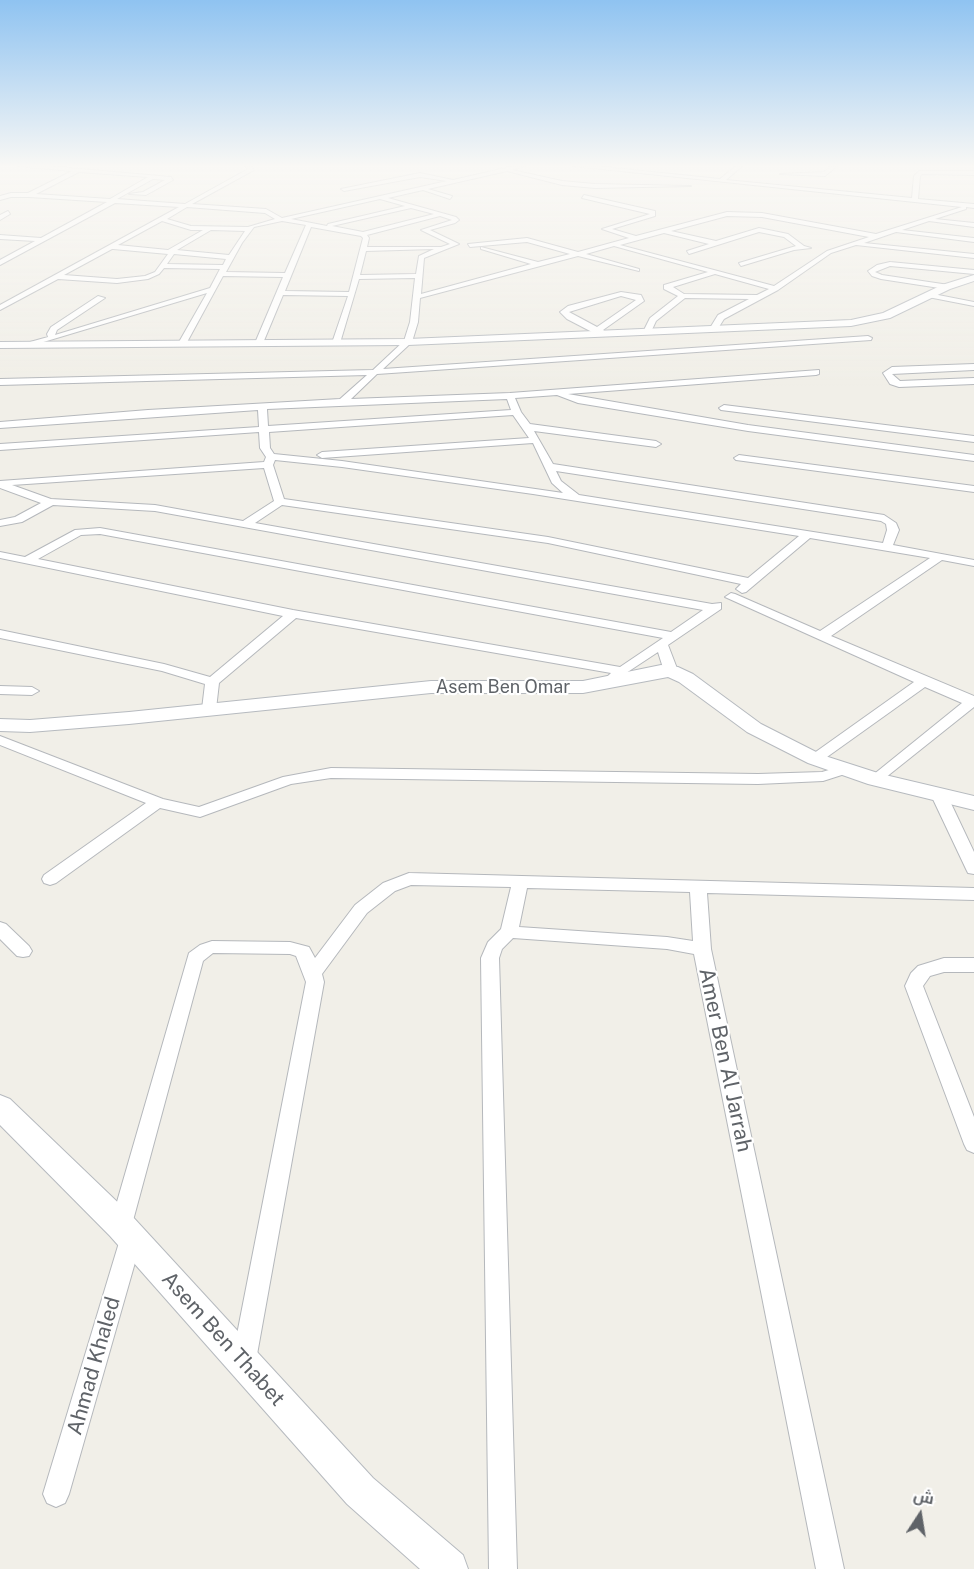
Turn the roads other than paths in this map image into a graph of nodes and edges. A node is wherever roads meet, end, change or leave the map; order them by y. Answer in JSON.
{"nodes":[{"id":1,"x":31,"y":239,"type":"edge"},
{"id":2,"x":126,"y":239,"type":"edge"},
{"id":3,"x":192,"y":239,"type":"edge"},
{"id":4,"x":242,"y":239,"type":"edge"},
{"id":5,"x":303,"y":239,"type":"edge"},
{"id":6,"x":366,"y":239,"type":"edge"},
{"id":7,"x":445,"y":239,"type":"edge"},
{"id":8,"x":638,"y":239,"type":"edge"},
{"id":9,"x":697,"y":239,"type":"edge"},
{"id":10,"x":730,"y":239,"type":"edge"},
{"id":11,"x":791,"y":239,"type":"edge"},
{"id":12,"x":866,"y":239,"type":"edge"},
{"id":13,"x":42,"y":240,"type":"joint"},
{"id":14,"x":715,"y":243,"type":"junction"},
{"id":15,"x":456,"y":244,"type":"junction"},
{"id":16,"x":852,"y":244,"type":"junction"},
{"id":17,"x":470,"y":245,"type":"junction"},
{"id":18,"x":614,"y":245,"type":"junction"},
{"id":19,"x":112,"y":247,"type":"junction"},
{"id":20,"x":801,"y":247,"type":"junction"},
{"id":21,"x":441,"y":248,"type":"junction"},
{"id":22,"x":363,"y":249,"type":"junction"},
{"id":23,"x":170,"y":252,"type":"junction"},
{"id":24,"x":689,"y":252,"type":"dead end"},
{"id":25,"x":829,"y":252,"type":"junction"},
{"id":26,"x":582,"y":254,"type":"junction"},
{"id":27,"x":974,"y":256,"type":"edge"},
{"id":28,"x":231,"y":257,"type":"junction"},
{"id":29,"x":0,"y":263,"type":"edge"},
{"id":30,"x":741,"y":264,"type":"dead end"},
{"id":31,"x":540,"y":265,"type":"junction"},
{"id":32,"x":162,"y":266,"type":"junction"},
{"id":33,"x":225,"y":270,"type":"junction"},
{"id":34,"x":637,"y":270,"type":"dead end"},
{"id":35,"x":715,"y":272,"type":"junction"},
{"id":36,"x":974,"y":272,"type":"edge"},
{"id":37,"x":287,"y":275,"type":"junction"},
{"id":38,"x":419,"y":276,"type":"junction"},
{"id":39,"x":58,"y":277,"type":"junction"},
{"id":40,"x":354,"y":277,"type":"junction"},
{"id":41,"x":974,"y":278,"type":"edge"},
{"id":42,"x":946,"y":287,"type":"junction"},
{"id":43,"x":775,"y":288,"type":"junction"},
{"id":44,"x":213,"y":290,"type":"junction"},
{"id":45,"x":280,"y":293,"type":"junction"},
{"id":46,"x":352,"y":294,"type":"junction"},
{"id":47,"x":931,"y":295,"type":"junction"},
{"id":48,"x":683,"y":296,"type":"junction"},
{"id":49,"x":417,"y":297,"type":"junction"},
{"id":50,"x":759,"y":297,"type":"junction"},
{"id":51,"x":101,"y":298,"type":"dead end"},
{"id":52,"x":974,"y":304,"type":"edge"},
{"id":53,"x":0,"y":308,"type":"edge"},
{"id":54,"x":714,"y":328,"type":"junction"},
{"id":55,"x":600,"y":332,"type":"junction"},
{"id":56,"x":647,"y":332,"type":"junction"},
{"id":57,"x":52,"y":338,"type":"junction"},
{"id":58,"x":868,"y":338,"type":"dead end"},
{"id":59,"x":183,"y":342,"type":"junction"},
{"id":60,"x":408,"y":342,"type":"junction"},
{"id":61,"x":259,"y":343,"type":"junction"},
{"id":62,"x":336,"y":343,"type":"junction"},
{"id":63,"x":33,"y":344,"type":"junction"},
{"id":64,"x":0,"y":345,"type":"edge"},
{"id":65,"x":974,"y":368,"type":"edge"},
{"id":66,"x":375,"y":372,"type":"junction"},
{"id":67,"x":816,"y":372,"type":"dead end"},
{"id":68,"x":974,"y":381,"type":"edge"},
{"id":69,"x":0,"y":382,"type":"edge"},
{"id":70,"x":556,"y":392,"type":"junction"},
{"id":71,"x":510,"y":396,"type":"junction"},
{"id":72,"x":342,"y":402,"type":"junction"},
{"id":73,"x":262,"y":407,"type":"junction"},
{"id":74,"x":724,"y":408,"type":"dead end"},
{"id":75,"x":516,"y":412,"type":"junction"},
{"id":76,"x":0,"y":425,"type":"edge"},
{"id":77,"x":528,"y":427,"type":"junction"},
{"id":78,"x":263,"y":430,"type":"junction"},
{"id":79,"x":974,"y":439,"type":"edge"},
{"id":80,"x":536,"y":440,"type":"junction"},
{"id":81,"x":656,"y":444,"type":"dead end"},
{"id":82,"x":0,"y":447,"type":"edge"},
{"id":83,"x":739,"y":458,"type":"dead end"},
{"id":84,"x":974,"y":458,"type":"edge"},
{"id":85,"x":270,"y":461,"type":"junction"},
{"id":86,"x":551,"y":467,"type":"junction"},
{"id":87,"x":0,"y":484,"type":"edge"},
{"id":88,"x":974,"y":489,"type":"edge"},
{"id":89,"x":577,"y":498,"type":"junction"},
{"id":90,"x":51,"y":502,"type":"junction"},
{"id":91,"x":279,"y":502,"type":"junction"},
{"id":92,"x":0,"y":523,"type":"edge"},
{"id":93,"x":245,"y":524,"type":"junction"},
{"id":94,"x":807,"y":535,"type":"junction"},
{"id":95,"x":887,"y":547,"type":"junction"},
{"id":96,"x":0,"y":555,"type":"edge"},
{"id":97,"x":939,"y":557,"type":"junction"},
{"id":98,"x":28,"y":560,"type":"junction"},
{"id":99,"x":974,"y":563,"type":"edge"},
{"id":100,"x":750,"y":582,"type":"junction"},
{"id":101,"x":731,"y":597,"type":"junction"},
{"id":102,"x":713,"y":608,"type":"junction"},
{"id":103,"x":293,"y":614,"type":"junction"},
{"id":104,"x":0,"y":634,"type":"edge"},
{"id":105,"x":674,"y":636,"type":"junction"},
{"id":106,"x":822,"y":636,"type":"junction"},
{"id":107,"x":662,"y":645,"type":"junction"},
{"id":108,"x":621,"y":671,"type":"junction"},
{"id":109,"x":671,"y":671,"type":"junction"},
{"id":110,"x":212,"y":682,"type":"junction"},
{"id":111,"x":923,"y":682,"type":"junction"},
{"id":112,"x":604,"y":684,"type":"junction"},
{"id":113,"x":0,"y":690,"type":"edge"},
{"id":114,"x":32,"y":691,"type":"dead end"},
{"id":115,"x":973,"y":701,"type":"edge"},
{"id":116,"x":209,"y":709,"type":"junction"},
{"id":117,"x":0,"y":725,"type":"edge"},
{"id":118,"x":30,"y":726,"type":"junction"},
{"id":119,"x":0,"y":731,"type":"edge"},
{"id":120,"x":0,"y":740,"type":"edge"},
{"id":121,"x":816,"y":759,"type":"junction"},
{"id":122,"x":846,"y":769,"type":"junction"},
{"id":123,"x":875,"y":779,"type":"junction"},
{"id":124,"x":939,"y":795,"type":"junction"},
{"id":125,"x":158,"y":802,"type":"junction"},
{"id":126,"x":974,"y":803,"type":"edge"},
{"id":127,"x":974,"y":869,"type":"edge"},
{"id":128,"x":50,"y":879,"type":"dead end"},
{"id":129,"x":520,"y":883,"type":"junction"},
{"id":130,"x":698,"y":886,"type":"junction"},
{"id":131,"x":974,"y":894,"type":"edge"},
{"id":132,"x":0,"y":928,"type":"edge"},
{"id":133,"x":509,"y":932,"type":"junction"},
{"id":134,"x":702,"y":949,"type":"junction"},
{"id":135,"x":23,"y":951,"type":"dead end"},
{"id":136,"x":974,"y":965,"type":"edge"},
{"id":137,"x":313,"y":973,"type":"junction"},
{"id":138,"x":0,"y":1107,"type":"edge"},
{"id":139,"x":974,"y":1144,"type":"edge"},
{"id":140,"x":126,"y":1232,"type":"junction"},
{"id":141,"x":244,"y":1361,"type":"junction"},
{"id":142,"x":56,"y":1494,"type":"dead end"},
{"id":143,"x":449,"y":1569,"type":"edge"},
{"id":144,"x":503,"y":1569,"type":"edge"},
{"id":145,"x":831,"y":1569,"type":"edge"}],
"edges":[{"from":1,"to":13,"type":"street"},
{"from":2,"to":19,"type":"street"},
{"from":3,"to":23,"type":"street"},
{"from":4,"to":28,"type":"street"},
{"from":5,"to":37,"type":"street"},
{"from":6,"to":22,"type":"street"},
{"from":7,"to":15,"type":"street"},
{"from":8,"to":18,"type":"street"},
{"from":9,"to":14,"type":"street"},
{"from":10,"to":14,"type":"street"},
{"from":11,"to":20,"type":"street"},
{"from":12,"to":16,"type":"street"},
{"from":13,"to":29,"type":"street"},
{"from":14,"to":24,"type":"street"},
{"from":15,"to":17,"type":"street"},
{"from":15,"to":21,"type":"street"},
{"from":16,"to":25,"type":"street"},
{"from":16,"to":27,"type":"street"},
{"from":17,"to":26,"type":"street"},
{"from":17,"to":31,"type":"street"},
{"from":18,"to":26,"type":"street"},
{"from":18,"to":35,"type":"street"},
{"from":19,"to":23,"type":"street"},
{"from":19,"to":39,"type":"street"},
{"from":20,"to":25,"type":"street"},
{"from":20,"to":30,"type":"street"},
{"from":21,"to":22,"type":"street"},
{"from":21,"to":38,"type":"street"},
{"from":22,"to":40,"type":"street"},
{"from":23,"to":28,"type":"street"},
{"from":23,"to":32,"type":"street"},
{"from":25,"to":43,"type":"street"},
{"from":26,"to":31,"type":"street"},
{"from":26,"to":34,"type":"street"},
{"from":28,"to":33,"type":"street"},
{"from":31,"to":49,"type":"street"},
{"from":32,"to":33,"type":"street"},
{"from":32,"to":39,"type":"street"},
{"from":33,"to":37,"type":"street"},
{"from":33,"to":44,"type":"street"},
{"from":35,"to":43,"type":"street"},
{"from":35,"to":48,"type":"street"},
{"from":36,"to":42,"type":"street"},
{"from":37,"to":45,"type":"street"},
{"from":38,"to":40,"type":"street"},
{"from":38,"to":49,"type":"street"},
{"from":39,"to":53,"type":"street"},
{"from":40,"to":46,"type":"street"},
{"from":41,"to":42,"type":"street"},
{"from":42,"to":47,"type":"street"},
{"from":43,"to":50,"type":"street"},
{"from":44,"to":57,"type":"street"},
{"from":44,"to":59,"type":"street"},
{"from":45,"to":46,"type":"street"},
{"from":45,"to":61,"type":"street"},
{"from":46,"to":62,"type":"street"},
{"from":47,"to":52,"type":"street"},
{"from":47,"to":54,"type":"street"},
{"from":48,"to":50,"type":"street"},
{"from":48,"to":56,"type":"street"},
{"from":49,"to":60,"type":"street"},
{"from":50,"to":54,"type":"street"},
{"from":51,"to":57,"type":"street"},
{"from":54,"to":56,"type":"street"},
{"from":55,"to":55,"type":"street"},
{"from":55,"to":56,"type":"street"},
{"from":55,"to":60,"type":"street"},
{"from":57,"to":63,"type":"street"},
{"from":58,"to":66,"type":"street"},
{"from":59,"to":61,"type":"street"},
{"from":59,"to":63,"type":"street"},
{"from":60,"to":62,"type":"street"},
{"from":60,"to":66,"type":"street"},
{"from":61,"to":62,"type":"street"},
{"from":63,"to":64,"type":"street"},
{"from":65,"to":68,"type":"street"},
{"from":66,"to":69,"type":"street"},
{"from":66,"to":72,"type":"street"},
{"from":67,"to":70,"type":"street"},
{"from":70,"to":71,"type":"street"},
{"from":70,"to":84,"type":"street"},
{"from":71,"to":72,"type":"street"},
{"from":71,"to":75,"type":"street"},
{"from":72,"to":73,"type":"street"},
{"from":73,"to":76,"type":"street"},
{"from":73,"to":78,"type":"street"},
{"from":74,"to":79,"type":"street"},
{"from":75,"to":77,"type":"street"},
{"from":75,"to":78,"type":"street"},
{"from":77,"to":80,"type":"street"},
{"from":77,"to":81,"type":"street"},
{"from":78,"to":82,"type":"street"},
{"from":78,"to":85,"type":"street"},
{"from":80,"to":85,"type":"street"},
{"from":80,"to":86,"type":"street"},
{"from":83,"to":88,"type":"street"},
{"from":85,"to":87,"type":"street"},
{"from":85,"to":89,"type":"street"},
{"from":85,"to":91,"type":"street"},
{"from":86,"to":89,"type":"street"},
{"from":86,"to":95,"type":"street"},
{"from":87,"to":90,"type":"street"},
{"from":89,"to":94,"type":"street"},
{"from":90,"to":92,"type":"street"},
{"from":90,"to":93,"type":"street"},
{"from":91,"to":93,"type":"street"},
{"from":91,"to":100,"type":"street"},
{"from":93,"to":102,"type":"street"},
{"from":94,"to":95,"type":"street"},
{"from":94,"to":100,"type":"street"},
{"from":95,"to":97,"type":"street"},
{"from":96,"to":98,"type":"street"},
{"from":97,"to":99,"type":"street"},
{"from":97,"to":106,"type":"street"},
{"from":98,"to":103,"type":"street"},
{"from":98,"to":105,"type":"street"},
{"from":100,"to":101,"type":"street"},
{"from":101,"to":102,"type":"street"},
{"from":101,"to":106,"type":"street"},
{"from":102,"to":105,"type":"street"},
{"from":103,"to":108,"type":"street"},
{"from":103,"to":110,"type":"street"},
{"from":104,"to":110,"type":"street"},
{"from":105,"to":107,"type":"street"},
{"from":106,"to":111,"type":"street"},
{"from":107,"to":108,"type":"street"},
{"from":107,"to":109,"type":"street"},
{"from":108,"to":112,"type":"street"},
{"from":109,"to":112,"type":"street","name":"Asem Ben Omar"},
{"from":109,"to":121,"type":"street"},
{"from":110,"to":116,"type":"street"},
{"from":111,"to":115,"type":"street"},
{"from":111,"to":121,"type":"street"},
{"from":112,"to":116,"type":"street","name":"Asem Ben Omar"},
{"from":113,"to":114,"type":"street"},
{"from":115,"to":123,"type":"street"},
{"from":116,"to":118,"type":"street","name":"Asem Ben Omar"},
{"from":117,"to":118,"type":"street","name":"Asem Ben Omar"},
{"from":118,"to":119,"type":"street"},
{"from":120,"to":125,"type":"street"},
{"from":121,"to":122,"type":"street"},
{"from":122,"to":123,"type":"street"},
{"from":122,"to":125,"type":"street"},
{"from":123,"to":124,"type":"street"},
{"from":124,"to":126,"type":"street"},
{"from":124,"to":127,"type":"street"},
{"from":125,"to":128,"type":"street"},
{"from":129,"to":130,"type":"street"},
{"from":129,"to":133,"type":"street"},
{"from":129,"to":137,"type":"street"},
{"from":130,"to":131,"type":"street"},
{"from":130,"to":134,"type":"street"},
{"from":132,"to":135,"type":"street"},
{"from":133,"to":134,"type":"street","name":"Amer Ben Al Jarrah"},
{"from":133,"to":144,"type":"street"},
{"from":134,"to":145,"type":"street","name":"Amer Ben Al Jarrah"},
{"from":136,"to":139,"type":"street"},
{"from":137,"to":140,"type":"street","name":"Ahmad Khaled"},
{"from":137,"to":141,"type":"street"},
{"from":138,"to":140,"type":"street","name":"Asem Ben Thabet"},
{"from":140,"to":141,"type":"street","name":"Asem Ben Thabet"},
{"from":140,"to":142,"type":"street","name":"Ahmad Khaled"},
{"from":141,"to":143,"type":"street","name":"Asem Ben Thabet"}]}
